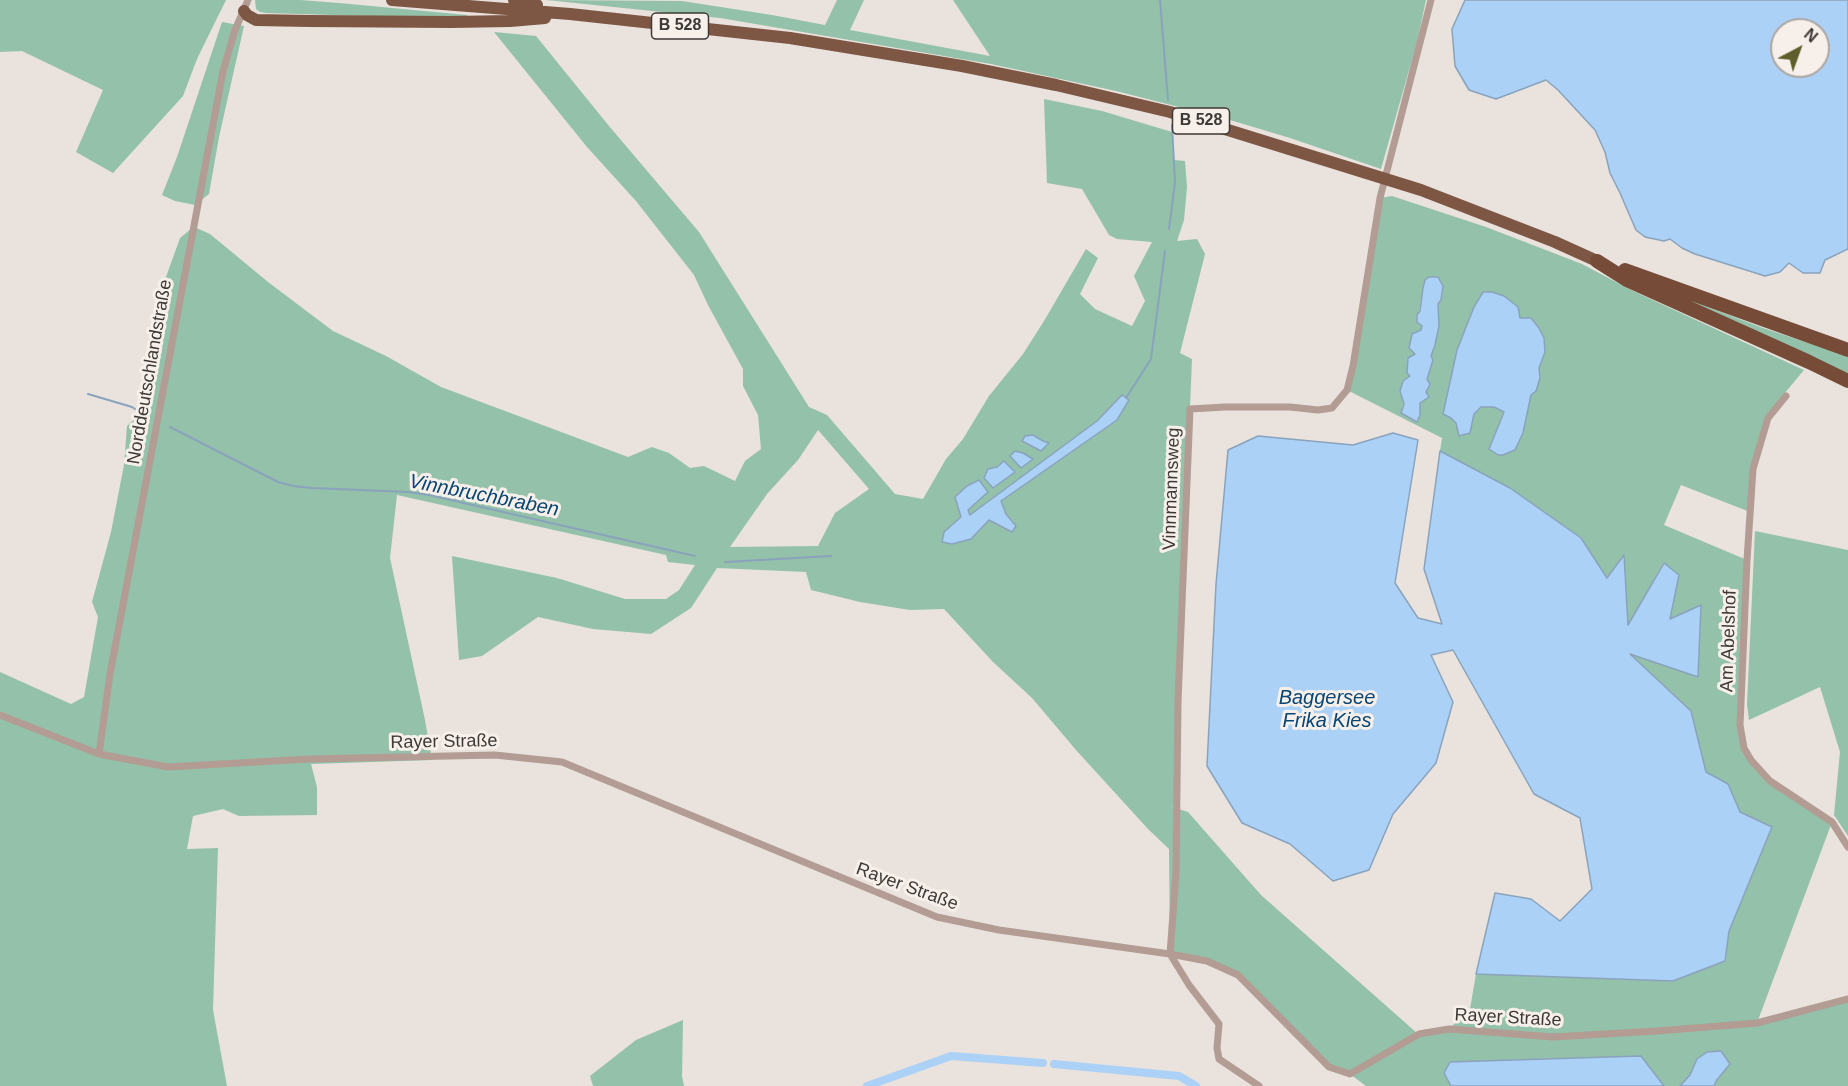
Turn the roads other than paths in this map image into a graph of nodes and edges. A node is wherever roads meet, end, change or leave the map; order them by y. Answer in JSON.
{"nodes":[{"id":1,"x":392,"y":0,"type":"edge"},
{"id":2,"x":514,"y":0,"type":"edge"},
{"id":3,"x":1431,"y":0,"type":"edge"},
{"id":4,"x":246,"y":5,"type":"edge"},
{"id":5,"x":570,"y":14,"type":"junction"},
{"id":6,"x":1597,"y":261,"type":"junction"},
{"id":7,"x":1780,"y":350,"type":"junction"},
{"id":8,"x":1848,"y":350,"type":"edge"},
{"id":9,"x":1848,"y":381,"type":"edge"},
{"id":10,"x":1848,"y":390,"type":"edge"},
{"id":11,"x":1786,"y":396,"type":"dead end"},
{"id":12,"x":0,"y":715,"type":"edge"},
{"id":13,"x":99,"y":754,"type":"junction"},
{"id":14,"x":1848,"y":847,"type":"edge"},
{"id":15,"x":1170,"y":954,"type":"junction"},
{"id":16,"x":1848,"y":999,"type":"edge"},
{"id":17,"x":1259,"y":1086,"type":"edge"}],
"edges":[{"from":1,"to":5,"type":"highway","number":"B 528"},
{"from":2,"to":5,"type":"highway"},
{"from":3,"to":15,"type":"street","name":"Vinnmannsweg"},
{"from":4,"to":5,"type":"highway"},
{"from":4,"to":13,"type":"street","name":"Norddeutschlandstraße"},
{"from":5,"to":6,"type":"highway","number":"B 528"},
{"from":6,"to":7,"type":"highway"},
{"from":6,"to":8,"type":"highway"},
{"from":7,"to":9,"type":"highway"},
{"from":7,"to":10,"type":"highway"},
{"from":11,"to":14,"type":"street","name":"Am Abelshof"},
{"from":12,"to":13,"type":"street","name":"Rayer Straße"},
{"from":13,"to":15,"type":"street","name":"Rayer Straße"},
{"from":15,"to":16,"type":"street","name":"Rayer Straße"},
{"from":15,"to":17,"type":"street"}]}
